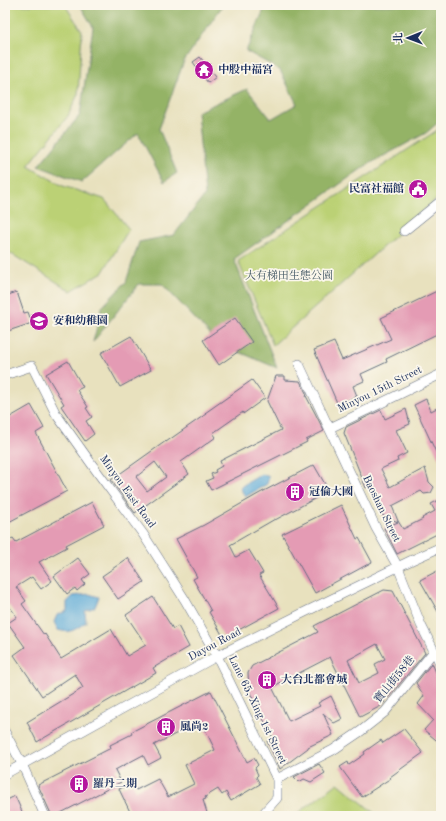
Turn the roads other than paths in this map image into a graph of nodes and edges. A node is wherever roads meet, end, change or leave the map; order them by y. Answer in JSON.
{"nodes":[{"id":1,"x":441,"y":201,"type":"edge"},
{"id":2,"x":404,"y":231,"type":"dead end"},
{"id":3,"x":300,"y":364,"type":"dead end"},
{"id":4,"x":441,"y":374,"type":"edge"},
{"id":5,"x":5,"y":375,"type":"edge"},
{"id":6,"x":330,"y":428,"type":"junction"},
{"id":7,"x":441,"y":547,"type":"edge"},
{"id":8,"x":398,"y":567,"type":"junction"},
{"id":9,"x":434,"y":651,"type":"junction"},
{"id":10,"x":217,"y":656,"type":"junction"},
{"id":11,"x":441,"y":665,"type":"edge"},
{"id":12,"x":5,"y":732,"type":"edge"},
{"id":13,"x":22,"y":764,"type":"junction"},
{"id":14,"x":5,"y":774,"type":"edge"},
{"id":15,"x":277,"y":779,"type":"junction"},
{"id":16,"x":45,"y":816,"type":"edge"},
{"id":17,"x":261,"y":816,"type":"edge"}],
"edges":[{"from":1,"to":2,"type":"street"},
{"from":3,"to":6,"type":"street","name":"Baoshan Street"},
{"from":4,"to":6,"type":"street","name":"Minyou 15th Street"},
{"from":5,"to":10,"type":"street","name":"Minyou East Road"},
{"from":6,"to":8,"type":"street","name":"Baoshan Street"},
{"from":7,"to":8,"type":"street","name":"Dayou Road"},
{"from":8,"to":9,"type":"street","name":"Baoshan Street"},
{"from":8,"to":10,"type":"street","name":"Dayou Road"},
{"from":9,"to":11,"type":"street","name":"Baoshan Street"},
{"from":9,"to":15,"type":"street","name":"寶山街58巷"},
{"from":10,"to":13,"type":"street","name":"Dayou Road"},
{"from":10,"to":15,"type":"street","name":"Lane 65, Xing 1st Street"},
{"from":12,"to":13,"type":"street"},
{"from":13,"to":14,"type":"street","name":"Dayou Road"},
{"from":13,"to":16,"type":"street"},
{"from":15,"to":17,"type":"street","name":"Lane 65, Xing 1st Street"}]}
